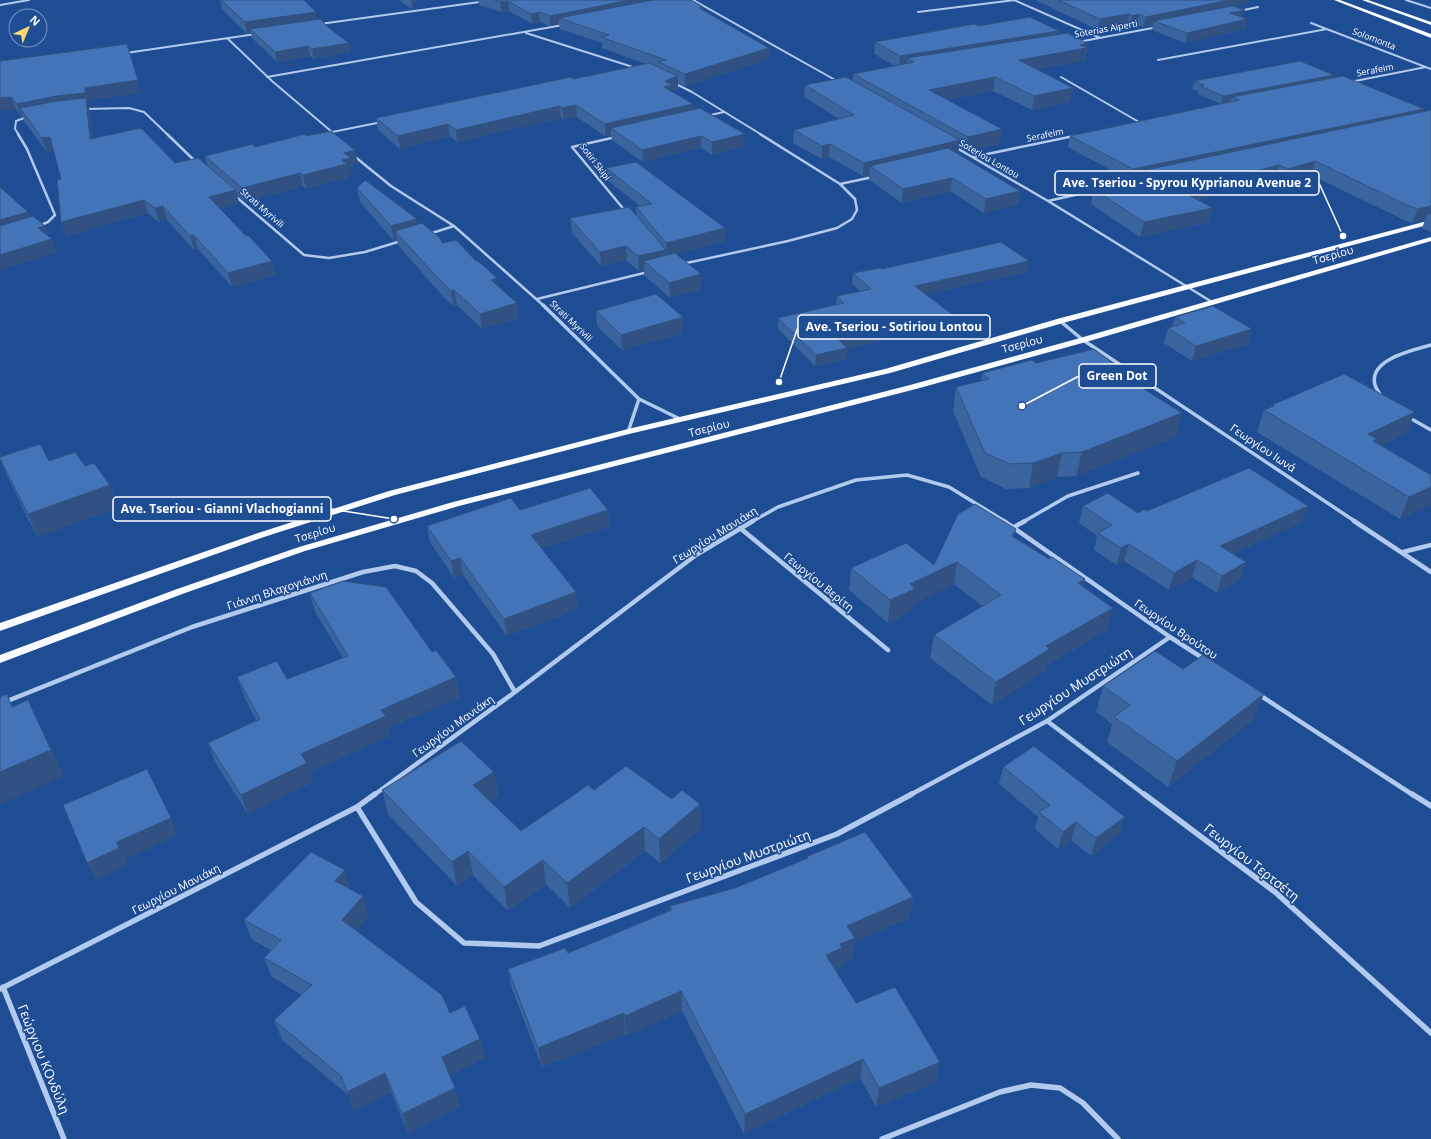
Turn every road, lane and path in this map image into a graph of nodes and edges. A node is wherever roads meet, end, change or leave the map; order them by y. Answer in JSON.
{"nodes":[{"id":1,"x":29,"y":0,"type":"edge"},
{"id":2,"x":465,"y":0,"type":"edge"},
{"id":3,"x":494,"y":0,"type":"edge"},
{"id":4,"x":693,"y":0,"type":"edge"},
{"id":5,"x":1015,"y":0,"type":"edge"},
{"id":6,"x":1336,"y":0,"type":"edge"},
{"id":7,"x":1364,"y":0,"type":"edge"},
{"id":8,"x":1406,"y":0,"type":"edge"},
{"id":9,"x":686,"y":2,"type":"edge"},
{"id":10,"x":471,"y":4,"type":"junction"},
{"id":11,"x":0,"y":5,"type":"edge"},
{"id":12,"x":1258,"y":7,"type":"dead end"},
{"id":13,"x":1431,"y":8,"type":"edge"},
{"id":14,"x":1236,"y":11,"type":"edge"},
{"id":15,"x":918,"y":12,"type":"dead end"},
{"id":16,"x":1311,"y":23,"type":"dead end"},
{"id":17,"x":569,"y":24,"type":"edge"},
{"id":18,"x":1431,"y":24,"type":"edge"},
{"id":19,"x":318,"y":25,"type":"edge"},
{"id":20,"x":1161,"y":26,"type":"edge"},
{"id":21,"x":1327,"y":29,"type":"junction"},
{"id":22,"x":526,"y":32,"type":"junction"},
{"id":23,"x":257,"y":33,"type":"edge"},
{"id":24,"x":1431,"y":36,"type":"edge"},
{"id":25,"x":226,"y":38,"type":"junction"},
{"id":26,"x":1100,"y":38,"type":"junction"},
{"id":27,"x":1078,"y":42,"type":"edge"},
{"id":28,"x":124,"y":54,"type":"edge"},
{"id":29,"x":1158,"y":60,"type":"dead end"},
{"id":30,"x":634,"y":67,"type":"junction"},
{"id":31,"x":1426,"y":67,"type":"junction"},
{"id":32,"x":629,"y":69,"type":"edge"},
{"id":33,"x":1431,"y":69,"type":"edge"},
{"id":34,"x":642,"y":70,"type":"edge"},
{"id":35,"x":267,"y":77,"type":"junction"},
{"id":36,"x":1061,"y":77,"type":"dead end"},
{"id":37,"x":845,"y":79,"type":"edge"},
{"id":38,"x":837,"y":80,"type":"junction"},
{"id":39,"x":669,"y":81,"type":"edge"},
{"id":40,"x":1348,"y":82,"type":"edge"},
{"id":41,"x":844,"y":84,"type":"edge"},
{"id":42,"x":78,"y":110,"type":"edge"},
{"id":43,"x":724,"y":112,"type":"junction"},
{"id":44,"x":33,"y":116,"type":"edge"},
{"id":45,"x":703,"y":117,"type":"edge"},
{"id":46,"x":386,"y":121,"type":"edge"},
{"id":47,"x":1132,"y":124,"type":"edge"},
{"id":48,"x":1079,"y":135,"type":"edge"},
{"id":49,"x":619,"y":136,"type":"edge"},
{"id":50,"x":953,"y":146,"type":"edge"},
{"id":51,"x":351,"y":154,"type":"edge"},
{"id":52,"x":966,"y":154,"type":"junction"},
{"id":53,"x":959,"y":156,"type":"edge"},
{"id":54,"x":973,"y":157,"type":"junction"},
{"id":55,"x":199,"y":164,"type":"edge"},
{"id":56,"x":874,"y":176,"type":"edge"},
{"id":57,"x":840,"y":184,"type":"junction"},
{"id":58,"x":1103,"y":189,"type":"edge"},
{"id":59,"x":234,"y":195,"type":"edge"},
{"id":60,"x":1048,"y":201,"type":"junction"},
{"id":61,"x":628,"y":215,"type":"edge"},
{"id":62,"x":1431,"y":222,"type":"edge"},
{"id":63,"x":38,"y":226,"type":"edge"},
{"id":64,"x":454,"y":226,"type":"junction"},
{"id":65,"x":425,"y":235,"type":"edge"},
{"id":66,"x":1431,"y":239,"type":"edge"},
{"id":67,"x":402,"y":241,"type":"edge"},
{"id":68,"x":679,"y":264,"type":"edge"},
{"id":69,"x":656,"y":270,"type":"edge"},
{"id":70,"x":1187,"y":287,"type":"junction"},
{"id":71,"x":537,"y":299,"type":"junction"},
{"id":72,"x":1212,"y":302,"type":"junction"},
{"id":73,"x":1060,"y":321,"type":"junction"},
{"id":74,"x":1083,"y":340,"type":"junction"},
{"id":75,"x":1431,"y":346,"type":"edge"},
{"id":76,"x":639,"y":399,"type":"junction"},
{"id":77,"x":1383,"y":399,"type":"edge"},
{"id":78,"x":1402,"y":413,"type":"edge"},
{"id":79,"x":680,"y":419,"type":"junction"},
{"id":80,"x":1431,"y":430,"type":"edge"},
{"id":81,"x":628,"y":432,"type":"junction"},
{"id":82,"x":1138,"y":473,"type":"dead end"},
{"id":83,"x":907,"y":475,"type":"joint"},
{"id":84,"x":1014,"y":527,"type":"junction"},
{"id":85,"x":740,"y":528,"type":"junction"},
{"id":86,"x":1431,"y":545,"type":"edge"},
{"id":87,"x":1403,"y":552,"type":"junction"},
{"id":88,"x":1431,"y":572,"type":"edge"},
{"id":89,"x":0,"y":627,"type":"edge"},
{"id":90,"x":1170,"y":637,"type":"junction"},
{"id":91,"x":888,"y":650,"type":"dead end"},
{"id":92,"x":0,"y":659,"type":"edge"},
{"id":93,"x":1210,"y":663,"type":"edge"},
{"id":94,"x":1250,"y":689,"type":"edge"},
{"id":95,"x":515,"y":692,"type":"junction"},
{"id":96,"x":0,"y":704,"type":"edge"},
{"id":97,"x":1048,"y":721,"type":"junction"},
{"id":98,"x":1431,"y":806,"type":"edge"},
{"id":99,"x":357,"y":807,"type":"junction"},
{"id":100,"x":1,"y":988,"type":"edge"},
{"id":101,"x":1431,"y":1033,"type":"edge"},
{"id":102,"x":64,"y":1139,"type":"edge"},
{"id":103,"x":882,"y":1139,"type":"edge"},
{"id":104,"x":1118,"y":1139,"type":"edge"}],
"edges":[{"from":1,"to":11,"type":"street"},
{"from":2,"to":10,"type":"street"},
{"from":3,"to":10,"type":"street"},
{"from":4,"to":9,"type":"street"},
{"from":4,"to":38,"type":"street"},
{"from":5,"to":15,"type":"street"},
{"from":5,"to":26,"type":"street"},
{"from":6,"to":24,"type":"main road"},
{"from":7,"to":18,"type":"main road"},
{"from":8,"to":13,"type":"street"},
{"from":10,"to":19,"type":"street"},
{"from":12,"to":14,"type":"street"},
{"from":16,"to":21,"type":"street","name":"Solomonta"},
{"from":17,"to":22,"type":"street"},
{"from":20,"to":26,"type":"street","name":"Soterias Aiperti"},
{"from":21,"to":29,"type":"street"},
{"from":21,"to":31,"type":"street","name":"Solomonta"},
{"from":22,"to":30,"type":"street"},
{"from":22,"to":35,"type":"street"},
{"from":23,"to":25,"type":"street"},
{"from":25,"to":28,"type":"street"},
{"from":25,"to":35,"type":"street"},
{"from":26,"to":27,"type":"street","name":"Soterias Aiperti"},
{"from":30,"to":32,"type":"street"},
{"from":30,"to":34,"type":"street"},
{"from":31,"to":33,"type":"street","name":"Solomonta"},
{"from":31,"to":40,"type":"street","name":"Serafeim"},
{"from":35,"to":46,"type":"street"},
{"from":36,"to":47,"type":"street"},
{"from":37,"to":38,"type":"street"},
{"from":38,"to":41,"type":"street"},
{"from":39,"to":43,"type":"street"},
{"from":42,"to":55,"type":"street"},
{"from":43,"to":45,"type":"street"},
{"from":43,"to":57,"type":"street"},
{"from":44,"to":63,"type":"street"},
{"from":48,"to":54,"type":"street","name":"Serafeim"},
{"from":49,"to":61,"type":"street","name":"Sotiri Skipi"},
{"from":50,"to":52,"type":"street","name":"Soteriou Lontou"},
{"from":51,"to":64,"type":"street","name":"Strati Myrivili"},
{"from":52,"to":53,"type":"street"},
{"from":52,"to":54,"type":"street","name":"Soteriou Lontou"},
{"from":54,"to":60,"type":"street","name":"Soteriou Lontou"},
{"from":56,"to":57,"type":"street"},
{"from":57,"to":68,"type":"street"},
{"from":58,"to":60,"type":"street"},
{"from":59,"to":67,"type":"street","name":"Strati Myrivili"},
{"from":60,"to":70,"type":"street","name":"Soteriou Lontou"},
{"from":62,"to":70,"type":"main road","name":"Τσερίου"},
{"from":64,"to":65,"type":"street"},
{"from":64,"to":71,"type":"street","name":"Strati Myrivili"},
{"from":66,"to":72,"type":"main road","name":"Τσερίου"},
{"from":69,"to":71,"type":"street"},
{"from":70,"to":72,"type":"street","name":"Soteriou Lontou"},
{"from":70,"to":73,"type":"main road","name":"Τσερίου"},
{"from":71,"to":76,"type":"street","name":"Strati Myrivili"},
{"from":72,"to":74,"type":"main road","name":"Τσερίου"},
{"from":73,"to":74,"type":"street","name":"Γεωργίου Ιωνά"},
{"from":73,"to":79,"type":"main road","name":"Τσερίου"},
{"from":74,"to":87,"type":"street","name":"Γεωργίου Ιωνά"},
{"from":74,"to":92,"type":"main road","name":"Τσερίου"},
{"from":75,"to":77,"type":"street"},
{"from":76,"to":79,"type":"street","name":"Strati Myrivili"},
{"from":76,"to":81,"type":"street"},
{"from":78,"to":80,"type":"street"},
{"from":79,"to":81,"type":"main road","name":"Τσερίου"},
{"from":81,"to":89,"type":"main road","name":"Τσερίου"},
{"from":82,"to":84,"type":"street"},
{"from":83,"to":84,"type":"street","name":"Γεωργίου Βρούτου"},
{"from":83,"to":85,"type":"street","name":"Γεωργίου Μανιάκη"},
{"from":84,"to":90,"type":"street","name":"Γεωργίου Βρούτου"},
{"from":85,"to":91,"type":"street","name":"Γεωργίου Βερίτη"},
{"from":85,"to":95,"type":"street","name":"Γεωργίου Μανιάκη"},
{"from":86,"to":87,"type":"street"},
{"from":87,"to":88,"type":"street","name":"Γεωργίου Ιωνά"},
{"from":90,"to":93,"type":"street","name":"Γεωργίου Βρούτου"},
{"from":90,"to":97,"type":"street","name":"Γεωργίου Μυστριώτη"},
{"from":94,"to":98,"type":"street"},
{"from":95,"to":96,"type":"street","name":"Γιάννη Βλαχογιάννη"},
{"from":95,"to":99,"type":"street","name":"Γεωργίου Μανιάκη"},
{"from":97,"to":99,"type":"street","name":"Γεωργίου Μυστριώτη"},
{"from":97,"to":101,"type":"street","name":"Γεωργίου Τερτσέτη"},
{"from":99,"to":100,"type":"street","name":"Γεωργίου Μανιάκη"},
{"from":100,"to":102,"type":"street","name":"Γεώργιου ΚΟνδύλη"},
{"from":103,"to":104,"type":"street"}]}
